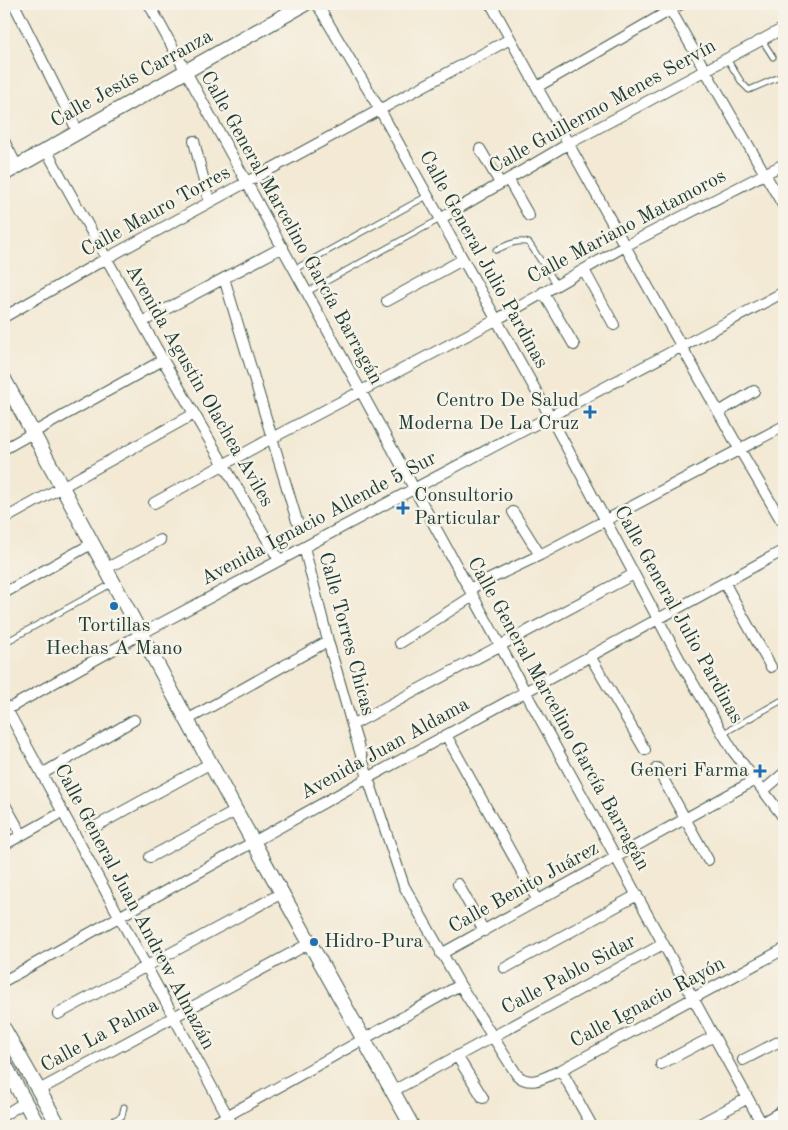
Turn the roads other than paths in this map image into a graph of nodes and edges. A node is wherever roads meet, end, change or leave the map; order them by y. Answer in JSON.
{"nodes":[{"id":1,"x":14,"y":4,"type":"edge"},
{"id":2,"x":149,"y":4,"type":"edge"},
{"id":3,"x":305,"y":4,"type":"edge"},
{"id":4,"x":317,"y":4,"type":"edge"},
{"id":5,"x":491,"y":4,"type":"edge"},
{"id":6,"x":681,"y":4,"type":"edge"},
{"id":7,"x":669,"y":7,"type":"edge"},
{"id":8,"x":784,"y":28,"type":"edge"},
{"id":9,"x":510,"y":39,"type":"junction"},
{"id":10,"x":762,"y":40,"type":"junction"},
{"id":11,"x":773,"y":57,"type":"dead end"},
{"id":12,"x":727,"y":58,"type":"junction"},
{"id":13,"x":704,"y":70,"type":"junction"},
{"id":14,"x":185,"y":72,"type":"junction"},
{"id":15,"x":783,"y":73,"type":"edge"},
{"id":16,"x":536,"y":87,"type":"junction"},
{"id":17,"x":380,"y":110,"type":"junction"},
{"id":18,"x":78,"y":132,"type":"junction"},
{"id":19,"x":194,"y":140,"type":"dead end"},
{"id":20,"x":4,"y":141,"type":"edge"},
{"id":21,"x":568,"y":144,"type":"junction"},
{"id":22,"x":480,"y":148,"type":"dead end"},
{"id":23,"x":46,"y":150,"type":"junction"},
{"id":24,"x":784,"y":164,"type":"edge"},
{"id":25,"x":17,"y":166,"type":"junction"},
{"id":26,"x":4,"y":174,"type":"edge"},
{"id":27,"x":765,"y":174,"type":"junction"},
{"id":28,"x":504,"y":181,"type":"junction"},
{"id":29,"x":246,"y":182,"type":"junction"},
{"id":30,"x":427,"y":196,"type":"junction"},
{"id":31,"x":209,"y":202,"type":"junction"},
{"id":32,"x":784,"y":207,"type":"edge"},
{"id":33,"x":529,"y":216,"type":"dead end"},
{"id":34,"x":440,"y":219,"type":"junction"},
{"id":35,"x":625,"y":246,"type":"junction"},
{"id":36,"x":283,"y":247,"type":"junction"},
{"id":37,"x":496,"y":250,"type":"dead end"},
{"id":38,"x":106,"y":258,"type":"junction"},
{"id":39,"x":462,"y":260,"type":"junction"},
{"id":40,"x":295,"y":269,"type":"junction"},
{"id":41,"x":584,"y":270,"type":"junction"},
{"id":42,"x":224,"y":278,"type":"junction"},
{"id":43,"x":557,"y":284,"type":"junction"},
{"id":44,"x":307,"y":292,"type":"junction"},
{"id":45,"x":543,"y":292,"type":"junction"},
{"id":46,"x":784,"y":292,"type":"edge"},
{"id":47,"x":387,"y":301,"type":"dead end"},
{"id":48,"x":4,"y":317,"type":"edge"},
{"id":49,"x":496,"y":320,"type":"junction"},
{"id":50,"x":142,"y":322,"type":"junction"},
{"id":51,"x":614,"y":324,"type":"dead end"},
{"id":52,"x":574,"y":345,"type":"dead end"},
{"id":53,"x":682,"y":346,"type":"junction"},
{"id":54,"x":164,"y":360,"type":"junction"},
{"id":55,"x":5,"y":382,"type":"edge"},
{"id":56,"x":754,"y":391,"type":"dead end"},
{"id":57,"x":361,"y":392,"type":"junction"},
{"id":58,"x":719,"y":412,"type":"junction"},
{"id":59,"x":194,"y":414,"type":"junction"},
{"id":60,"x":550,"y":416,"type":"junction"},
{"id":61,"x":784,"y":426,"type":"edge"},
{"id":62,"x":32,"y":432,"type":"junction"},
{"id":63,"x":272,"y":438,"type":"junction"},
{"id":64,"x":4,"y":449,"type":"edge"},
{"id":65,"x":740,"y":449,"type":"junction"},
{"id":66,"x":224,"y":466,"type":"junction"},
{"id":67,"x":62,"y":488,"type":"junction"},
{"id":68,"x":415,"y":488,"type":"junction"},
{"id":69,"x":154,"y":504,"type":"dead end"},
{"id":70,"x":513,"y":512,"type":"dead end"},
{"id":71,"x":4,"y":519,"type":"edge"},
{"id":72,"x":606,"y":519,"type":"junction"},
{"id":73,"x":297,"y":521,"type":"dead end"},
{"id":74,"x":784,"y":525,"type":"edge"},
{"id":75,"x":160,"y":540,"type":"dead end"},
{"id":76,"x":93,"y":543,"type":"junction"},
{"id":77,"x":304,"y":547,"type":"junction"},
{"id":78,"x":784,"y":550,"type":"edge"},
{"id":79,"x":540,"y":554,"type":"junction"},
{"id":80,"x":279,"y":560,"type":"junction"},
{"id":81,"x":107,"y":568,"type":"junction"},
{"id":82,"x":634,"y":574,"type":"junction"},
{"id":83,"x":114,"y":582,"type":"junction"},
{"id":84,"x":725,"y":584,"type":"junction"},
{"id":85,"x":4,"y":593,"type":"edge"},
{"id":86,"x":471,"y":593,"type":"junction"},
{"id":87,"x":658,"y":620,"type":"junction"},
{"id":88,"x":141,"y":634,"type":"junction"},
{"id":89,"x":328,"y":641,"type":"junction"},
{"id":90,"x":4,"y":643,"type":"edge"},
{"id":91,"x":400,"y":643,"type":"dead end"},
{"id":92,"x":499,"y":645,"type":"junction"},
{"id":93,"x":590,"y":656,"type":"junction"},
{"id":94,"x":771,"y":667,"type":"dead end"},
{"id":95,"x":525,"y":692,"type":"junction"},
{"id":96,"x":784,"y":699,"type":"edge"},
{"id":97,"x":5,"y":708,"type":"edge"},
{"id":98,"x":134,"y":720,"type":"dead end"},
{"id":99,"x":187,"y":720,"type":"junction"},
{"id":100,"x":352,"y":725,"type":"junction"},
{"id":101,"x":722,"y":734,"type":"junction"},
{"id":102,"x":446,"y":736,"type":"junction"},
{"id":103,"x":645,"y":750,"type":"dead end"},
{"id":104,"x":211,"y":763,"type":"junction"},
{"id":105,"x":658,"y":768,"type":"dead end"},
{"id":106,"x":42,"y":774,"type":"junction"},
{"id":107,"x":784,"y":774,"type":"edge"},
{"id":108,"x":368,"y":778,"type":"junction"},
{"id":109,"x":755,"y":780,"type":"junction"},
{"id":110,"x":763,"y":790,"type":"junction"},
{"id":111,"x":4,"y":803,"type":"edge"},
{"id":112,"x":236,"y":811,"type":"junction"},
{"id":113,"x":63,"y":812,"type":"junction"},
{"id":114,"x":784,"y":818,"type":"edge"},
{"id":115,"x":685,"y":819,"type":"junction"},
{"id":116,"x":91,"y":829,"type":"dead end"},
{"id":117,"x":22,"y":835,"type":"junction"},
{"id":118,"x":254,"y":842,"type":"junction"},
{"id":119,"x":4,"y":845,"type":"edge"},
{"id":120,"x":150,"y":857,"type":"dead end"},
{"id":121,"x":616,"y":858,"type":"junction"},
{"id":122,"x":708,"y":860,"type":"dead end"},
{"id":123,"x":458,"y":884,"type":"dead end"},
{"id":124,"x":282,"y":893,"type":"junction"},
{"id":125,"x":637,"y":895,"type":"junction"},
{"id":126,"x":538,"y":901,"type":"junction"},
{"id":127,"x":118,"y":917,"type":"junction"},
{"id":128,"x":484,"y":930,"type":"junction"},
{"id":129,"x":310,"y":943,"type":"junction"},
{"id":130,"x":663,"y":944,"type":"junction"},
{"id":131,"x":784,"y":949,"type":"edge"},
{"id":132,"x":441,"y":954,"type":"junction"},
{"id":133,"x":146,"y":967,"type":"junction"},
{"id":134,"x":505,"y":968,"type":"dead end"},
{"id":135,"x":4,"y":980,"type":"edge"},
{"id":136,"x":460,"y":985,"type":"junction"},
{"id":137,"x":694,"y":998,"type":"junction"},
{"id":138,"x":58,"y":1014,"type":"dead end"},
{"id":139,"x":173,"y":1016,"type":"junction"},
{"id":140,"x":4,"y":1029,"type":"edge"},
{"id":141,"x":492,"y":1036,"type":"junction"},
{"id":142,"x":714,"y":1036,"type":"junction"},
{"id":143,"x":364,"y":1039,"type":"junction"},
{"id":144,"x":784,"y":1039,"type":"edge"},
{"id":145,"x":457,"y":1056,"type":"junction"},
{"id":146,"x":743,"y":1060,"type":"dead end"},
{"id":147,"x":661,"y":1064,"type":"dead end"},
{"id":148,"x":5,"y":1069,"type":"edge"},
{"id":149,"x":562,"y":1070,"type":"junction"},
{"id":150,"x":526,"y":1082,"type":"joint"},
{"id":151,"x":40,"y":1090,"type":"junction"},
{"id":152,"x":393,"y":1091,"type":"junction"},
{"id":153,"x":483,"y":1098,"type":"dead end"},
{"id":154,"x":748,"y":1098,"type":"junction"},
{"id":155,"x":25,"y":1102,"type":"junction"},
{"id":156,"x":124,"y":1107,"type":"dead end"},
{"id":157,"x":784,"y":1110,"type":"edge"},
{"id":158,"x":4,"y":1115,"type":"edge"},
{"id":159,"x":227,"y":1116,"type":"junction"},
{"id":160,"x":762,"y":1125,"type":"edge"},
{"id":161,"x":38,"y":1126,"type":"edge"},
{"id":162,"x":59,"y":1126,"type":"edge"},
{"id":163,"x":103,"y":1126,"type":"edge"},
{"id":164,"x":208,"y":1126,"type":"edge"},
{"id":165,"x":233,"y":1126,"type":"edge"},
{"id":166,"x":412,"y":1126,"type":"edge"},
{"id":167,"x":592,"y":1126,"type":"edge"},
{"id":168,"x":696,"y":1126,"type":"edge"}],
"edges":[{"from":1,"to":18,"type":"street"},
{"from":2,"to":14,"type":"street","name":"Calle General Marcelino García Barragán"},
{"from":3,"to":14,"type":"street","name":"Calle Jesús Carranza"},
{"from":4,"to":17,"type":"street","name":"Calle General Julio Pardinas"},
{"from":5,"to":9,"type":"street"},
{"from":6,"to":7,"type":"street"},
{"from":7,"to":13,"type":"street"},
{"from":7,"to":16,"type":"street"},
{"from":8,"to":10,"type":"street","name":"Calle Guillermo Menes Servín"},
{"from":9,"to":16,"type":"street"},
{"from":9,"to":17,"type":"street","name":"Calle Mauro Torres"},
{"from":10,"to":11,"type":"lane"},
{"from":10,"to":12,"type":"street","name":"Calle Guillermo Menes Servín"},
{"from":12,"to":13,"type":"street","name":"Calle Guillermo Menes Servín"},
{"from":12,"to":15,"type":"lane"},
{"from":13,"to":21,"type":"street","name":"Calle Guillermo Menes Servín"},
{"from":13,"to":27,"type":"street"},
{"from":14,"to":18,"type":"street","name":"Calle Jesús Carranza"},
{"from":14,"to":29,"type":"street","name":"Calle General Marcelino García Barragán"},
{"from":16,"to":21,"type":"street"},
{"from":17,"to":29,"type":"street","name":"Calle Mauro Torres"},
{"from":17,"to":30,"type":"street","name":"Calle General Julio Pardinas"},
{"from":18,"to":23,"type":"street","name":"Calle Jesús Carranza"},
{"from":19,"to":31,"type":"street"},
{"from":20,"to":25,"type":"street"},
{"from":21,"to":28,"type":"street","name":"Calle Guillermo Menes Servín"},
{"from":21,"to":35,"type":"street"},
{"from":22,"to":28,"type":"street"},
{"from":23,"to":25,"type":"street","name":"Calle Jesús Carranza"},
{"from":23,"to":38,"type":"street","name":"Avenida Agustin Olachea Aviles"},
{"from":24,"to":27,"type":"street","name":"Calle Mariano Matamoros"},
{"from":25,"to":26,"type":"street","name":"Calle Jesús Carranza"},
{"from":27,"to":32,"type":"street"},
{"from":27,"to":35,"type":"street","name":"Calle Mariano Matamoros"},
{"from":28,"to":33,"type":"street"},
{"from":28,"to":34,"type":"street","name":"Calle Guillermo Menes Servín"},
{"from":29,"to":31,"type":"street","name":"Calle Mauro Torres"},
{"from":29,"to":36,"type":"street","name":"Calle General Marcelino García Barragán"},
{"from":30,"to":34,"type":"street","name":"Calle General Julio Pardinas"},
{"from":30,"to":40,"type":"lane"},
{"from":31,"to":38,"type":"street","name":"Calle Mauro Torres"},
{"from":34,"to":39,"type":"street","name":"Calle General Julio Pardinas"},
{"from":34,"to":44,"type":"lane"},
{"from":35,"to":41,"type":"street","name":"Calle Mariano Matamoros"},
{"from":35,"to":53,"type":"street"},
{"from":36,"to":40,"type":"street","name":"Calle General Marcelino García Barragán"},
{"from":36,"to":42,"type":"street"},
{"from":37,"to":43,"type":"lane"},
{"from":38,"to":48,"type":"street","name":"Calle Mauro Torres"},
{"from":38,"to":50,"type":"street","name":"Avenida Agustin Olachea Aviles"},
{"from":39,"to":47,"type":"street"},
{"from":39,"to":49,"type":"street","name":"Calle General Julio Pardinas"},
{"from":40,"to":44,"type":"street","name":"Calle General Marcelino García Barragán"},
{"from":41,"to":43,"type":"street","name":"Calle Mariano Matamoros"},
{"from":41,"to":51,"type":"street"},
{"from":42,"to":50,"type":"street"},
{"from":42,"to":63,"type":"street"},
{"from":43,"to":45,"type":"street","name":"Calle Mariano Matamoros"},
{"from":44,"to":57,"type":"street","name":"Calle General Marcelino García Barragán"},
{"from":45,"to":49,"type":"street","name":"Calle Mariano Matamoros"},
{"from":45,"to":52,"type":"street"},
{"from":46,"to":53,"type":"street","name":"Avenida Ignacio Allende 5 Sur"},
{"from":49,"to":57,"type":"street","name":"Calle Mariano Matamoros"},
{"from":49,"to":60,"type":"street","name":"Calle General Julio Pardinas"},
{"from":50,"to":54,"type":"street","name":"Avenida Agustin Olachea Aviles"},
{"from":53,"to":58,"type":"street"},
{"from":53,"to":60,"type":"street","name":"Avenida Ignacio Allende 5 Sur"},
{"from":54,"to":59,"type":"street","name":"Avenida Agustin Olachea Aviles"},
{"from":54,"to":62,"type":"street"},
{"from":55,"to":62,"type":"street"},
{"from":56,"to":58,"type":"street"},
{"from":57,"to":63,"type":"street","name":"Calle Mariano Matamoros"},
{"from":57,"to":68,"type":"street","name":"Calle General Marcelino García Barragán"},
{"from":58,"to":65,"type":"street"},
{"from":59,"to":66,"type":"street","name":"Avenida Agustin Olachea Aviles"},
{"from":59,"to":67,"type":"street"},
{"from":60,"to":68,"type":"street","name":"Avenida Ignacio Allende 5 Sur"},
{"from":60,"to":72,"type":"street","name":"Calle General Julio Pardinas"},
{"from":61,"to":65,"type":"street"},
{"from":62,"to":64,"type":"street"},
{"from":62,"to":67,"type":"street"},
{"from":63,"to":66,"type":"street","name":"Calle Mariano Matamoros"},
{"from":63,"to":73,"type":"street"},
{"from":65,"to":72,"type":"street"},
{"from":65,"to":74,"type":"street"},
{"from":66,"to":69,"type":"street","name":"Calle Mariano Matamoros"},
{"from":66,"to":80,"type":"street","name":"Avenida Agustin Olachea Aviles"},
{"from":67,"to":71,"type":"street"},
{"from":67,"to":76,"type":"street"},
{"from":68,"to":77,"type":"street","name":"Avenida Ignacio Allende 5 Sur"},
{"from":68,"to":86,"type":"street","name":"Calle General Marcelino García Barragán"},
{"from":70,"to":79,"type":"street"},
{"from":72,"to":79,"type":"street"},
{"from":72,"to":82,"type":"street","name":"Calle General Julio Pardinas"},
{"from":75,"to":81,"type":"street"},
{"from":76,"to":81,"type":"street"},
{"from":76,"to":85,"type":"street"},
{"from":77,"to":80,"type":"street","name":"Avenida Ignacio Allende 5 Sur"},
{"from":77,"to":89,"type":"street","name":"Calle Torres Chicas"},
{"from":78,"to":84,"type":"street","name":"Avenida Juan Aldama"},
{"from":79,"to":86,"type":"street"},
{"from":80,"to":88,"type":"street","name":"Avenida Ignacio Allende 5 Sur"},
{"from":81,"to":83,"type":"street"},
{"from":82,"to":87,"type":"street","name":"Calle General Julio Pardinas"},
{"from":82,"to":92,"type":"street"},
{"from":83,"to":88,"type":"street"},
{"from":83,"to":90,"type":"lane"},
{"from":84,"to":87,"type":"street","name":"Avenida Juan Aldama"},
{"from":84,"to":94,"type":"street"},
{"from":86,"to":91,"type":"street"},
{"from":86,"to":92,"type":"street","name":"Calle General Marcelino García Barragán"},
{"from":87,"to":93,"type":"street","name":"Avenida Juan Aldama"},
{"from":87,"to":101,"type":"street","name":"Calle General Julio Pardinas"},
{"from":88,"to":97,"type":"street","name":"Avenida Ignacio Allende 5 Sur"},
{"from":88,"to":99,"type":"street"},
{"from":89,"to":99,"type":"street"},
{"from":89,"to":100,"type":"street","name":"Calle Torres Chicas"},
{"from":92,"to":95,"type":"street","name":"Calle General Marcelino García Barragán"},
{"from":92,"to":100,"type":"street"},
{"from":93,"to":95,"type":"street","name":"Avenida Juan Aldama"},
{"from":93,"to":103,"type":"street"},
{"from":95,"to":102,"type":"street","name":"Avenida Juan Aldama"},
{"from":95,"to":121,"type":"street","name":"Calle General Marcelino García Barragán"},
{"from":96,"to":101,"type":"lane"},
{"from":97,"to":106,"type":"street","name":"Calle General Juan Andrew Almazán"},
{"from":98,"to":106,"type":"street"},
{"from":99,"to":104,"type":"street"},
{"from":100,"to":108,"type":"street","name":"Calle Torres Chicas"},
{"from":101,"to":109,"type":"street","name":"Calle General Julio Pardinas"},
{"from":102,"to":108,"type":"street","name":"Avenida Juan Aldama"},
{"from":102,"to":126,"type":"street"},
{"from":104,"to":112,"type":"street"},
{"from":104,"to":116,"type":"street"},
{"from":105,"to":115,"type":"street"},
{"from":106,"to":113,"type":"street","name":"Calle General Juan Andrew Almazán"},
{"from":107,"to":110,"type":"street"},
{"from":108,"to":118,"type":"street","name":"Avenida Juan Aldama"},
{"from":108,"to":132,"type":"street","name":"Calle Torres Chicas"},
{"from":109,"to":110,"type":"street","name":"Calle General Julio Pardinas"},
{"from":109,"to":115,"type":"street","name":"Calle Benito Juárez"},
{"from":110,"to":114,"type":"street","name":"Calle General Julio Pardinas"},
{"from":111,"to":117,"type":"street"},
{"from":112,"to":118,"type":"street"},
{"from":112,"to":120,"type":"street"},
{"from":113,"to":117,"type":"street"},
{"from":113,"to":127,"type":"street","name":"Calle General Juan Andrew Almazán"},
{"from":115,"to":121,"type":"street","name":"Calle Benito Juárez"},
{"from":115,"to":122,"type":"street"},
{"from":117,"to":119,"type":"street"},
{"from":118,"to":124,"type":"street"},
{"from":118,"to":127,"type":"street","name":"Avenida Juan Aldama"},
{"from":121,"to":125,"type":"street","name":"Calle General Marcelino García Barragán"},
{"from":121,"to":126,"type":"street","name":"Calle Benito Juárez"},
{"from":123,"to":128,"type":"street"},
{"from":124,"to":129,"type":"street"},
{"from":124,"to":133,"type":"street"},
{"from":125,"to":130,"type":"street","name":"Calle General Marcelino García Barragán"},
{"from":125,"to":134,"type":"street"},
{"from":126,"to":128,"type":"street","name":"Calle Benito Juárez"},
{"from":127,"to":133,"type":"street","name":"Calle General Juan Andrew Almazán"},
{"from":127,"to":135,"type":"street","name":"Avenida Juan Aldama"},
{"from":128,"to":132,"type":"street","name":"Calle Benito Juárez"},
{"from":129,"to":139,"type":"street","name":"Calle La Palma"},
{"from":129,"to":143,"type":"street"},
{"from":130,"to":137,"type":"street","name":"Calle General Marcelino García Barragán"},
{"from":130,"to":141,"type":"street","name":"Calle Pablo Sidar"},
{"from":131,"to":137,"type":"street","name":"Calle Ignacio Rayón"},
{"from":132,"to":136,"type":"street","name":"Calle Torres Chicas"},
{"from":133,"to":138,"type":"street"},
{"from":133,"to":139,"type":"street","name":"Calle General Juan Andrew Almazán"},
{"from":136,"to":141,"type":"street","name":"Calle Torres Chicas"},
{"from":136,"to":143,"type":"street"},
{"from":137,"to":142,"type":"street","name":"Calle General Marcelino García Barragán"},
{"from":137,"to":149,"type":"street","name":"Calle Ignacio Rayón"},
{"from":139,"to":151,"type":"street","name":"Calle La Palma"},
{"from":139,"to":159,"type":"street","name":"Calle General Juan Andrew Almazán"},
{"from":140,"to":151,"type":"street"},
{"from":141,"to":145,"type":"street","name":"Calle Pablo Sidar"},
{"from":141,"to":150,"type":"street","name":"Calle Torres Chicas"},
{"from":142,"to":147,"type":"street"},
{"from":142,"to":154,"type":"street","name":"Calle General Marcelino García Barragán"},
{"from":143,"to":152,"type":"street"},
{"from":143,"to":159,"type":"street"},
{"from":144,"to":146,"type":"street"},
{"from":145,"to":152,"type":"street","name":"Calle Pablo Sidar"},
{"from":145,"to":153,"type":"street"},
{"from":148,"to":155,"type":"street"},
{"from":149,"to":150,"type":"street","name":"Calle Ignacio Rayón"},
{"from":149,"to":167,"type":"street"},
{"from":151,"to":162,"type":"street"},
{"from":152,"to":166,"type":"street"},
{"from":154,"to":160,"type":"street","name":"Calle General Marcelino García Barragán"},
{"from":154,"to":168,"type":"street"},
{"from":155,"to":158,"type":"street"},
{"from":155,"to":161,"type":"street"},
{"from":156,"to":163,"type":"lane"},
{"from":157,"to":160,"type":"street"},
{"from":159,"to":164,"type":"street"},
{"from":159,"to":165,"type":"street","name":"Calle General Juan Andrew Almazán"}]}
